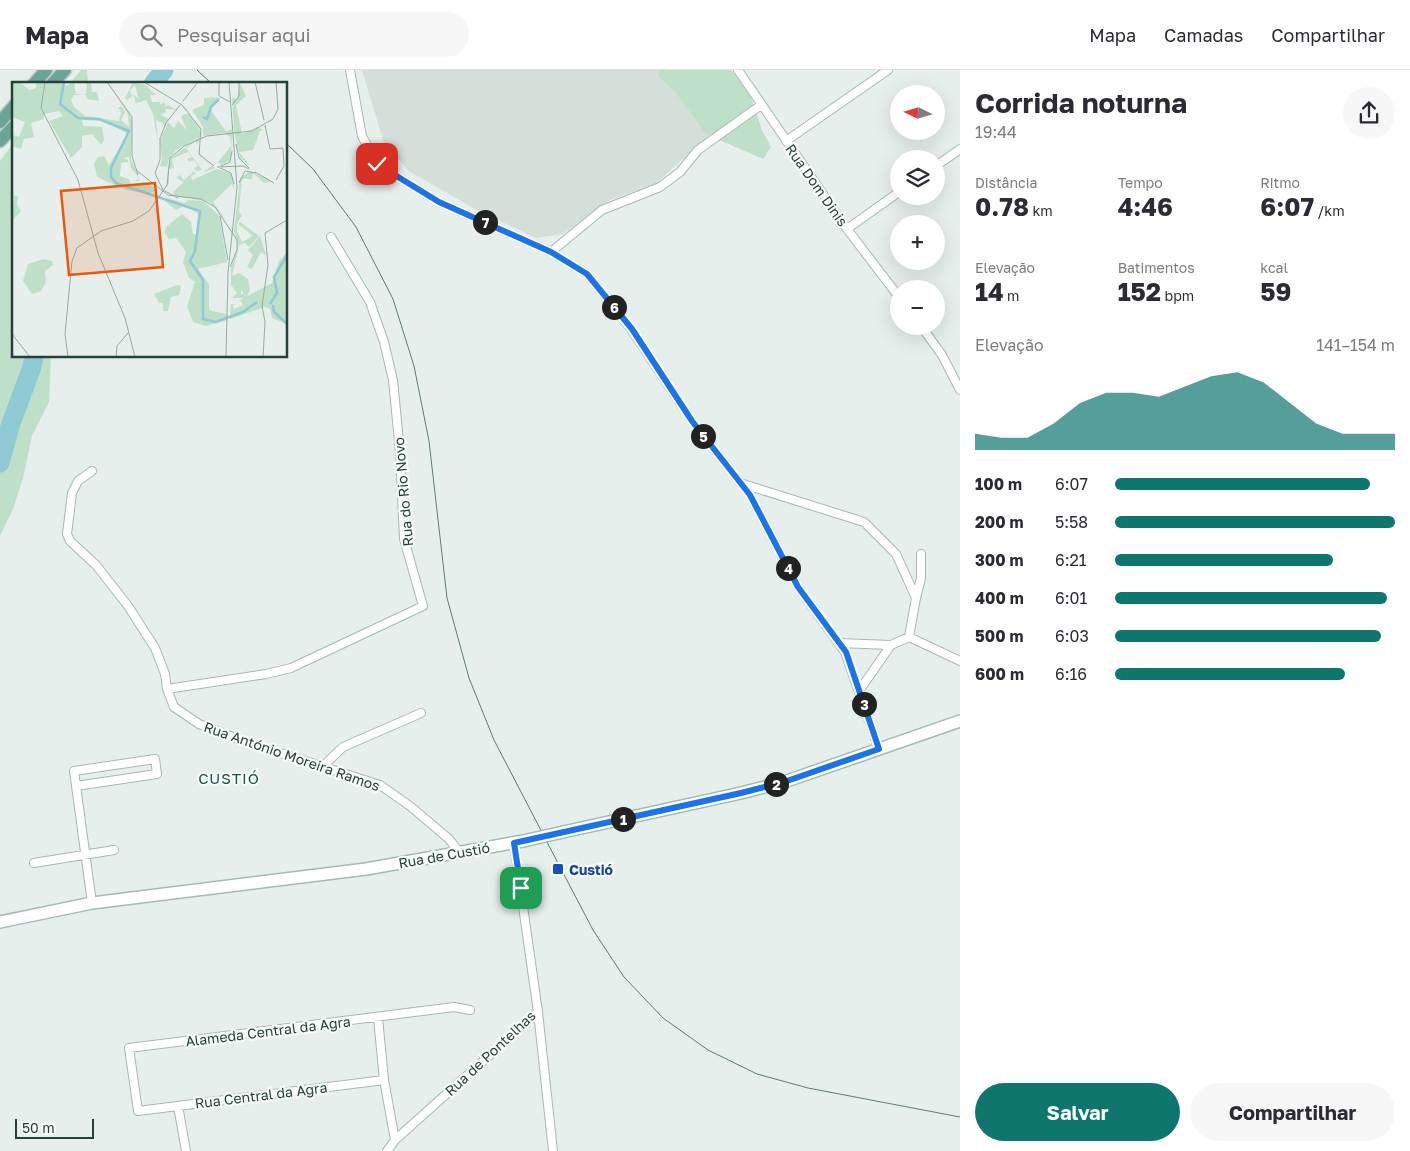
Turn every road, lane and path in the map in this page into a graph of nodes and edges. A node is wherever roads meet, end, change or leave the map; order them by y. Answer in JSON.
{"nodes":[{"id":1,"x":46,"y":70,"type":"edge"},
{"id":2,"x":65,"y":70,"type":"edge"},
{"id":3,"x":350,"y":70,"type":"edge"},
{"id":4,"x":738,"y":70,"type":"edge"},
{"id":5,"x":888,"y":70,"type":"edge"},
{"id":6,"x":36,"y":82,"type":"edge"},
{"id":7,"x":54,"y":82,"type":"edge"},
{"id":8,"x":761,"y":105,"type":"junction"},
{"id":9,"x":12,"y":108,"type":"edge"},
{"id":10,"x":0,"y":122,"type":"edge"},
{"id":11,"x":12,"y":128,"type":"edge"},
{"id":12,"x":0,"y":141,"type":"edge"},
{"id":13,"x":786,"y":141,"type":"junction"},
{"id":14,"x":960,"y":149,"type":"edge"},
{"id":15,"x":945,"y":160,"type":"edge"},
{"id":16,"x":890,"y":198,"type":"edge"},
{"id":17,"x":847,"y":229,"type":"junction"},
{"id":18,"x":332,"y":238,"type":"dead end"},
{"id":19,"x":551,"y":252,"type":"junction"},
{"id":20,"x":890,"y":286,"type":"edge"},
{"id":21,"x":927,"y":335,"type":"edge"},
{"id":22,"x":951,"y":373,"type":"junction"},
{"id":23,"x":960,"y":374,"type":"edge"},
{"id":24,"x":960,"y":390,"type":"edge"},
{"id":25,"x":92,"y":471,"type":"dead end"},
{"id":26,"x":740,"y":483,"type":"junction"},
{"id":27,"x":921,"y":554,"type":"dead end"},
{"id":28,"x":916,"y":598,"type":"junction"},
{"id":29,"x":909,"y":637,"type":"junction"},
{"id":30,"x":839,"y":643,"type":"junction"},
{"id":31,"x":891,"y":645,"type":"junction"},
{"id":32,"x":960,"y":661,"type":"edge"},
{"id":33,"x":166,"y":689,"type":"junction"},
{"id":34,"x":859,"y":691,"type":"junction"},
{"id":35,"x":421,"y":713,"type":"dead end"},
{"id":36,"x":960,"y":721,"type":"edge"},
{"id":37,"x":879,"y":749,"type":"junction"},
{"id":38,"x":322,"y":767,"type":"junction"},
{"id":39,"x":76,"y":786,"type":"junction"},
{"id":40,"x":518,"y":842,"type":"junction"},
{"id":41,"x":114,"y":850,"type":"dead end"},
{"id":42,"x":460,"y":853,"type":"junction"},
{"id":43,"x":85,"y":854,"type":"junction"},
{"id":44,"x":34,"y":863,"type":"dead end"},
{"id":45,"x":92,"y":903,"type":"junction"},
{"id":46,"x":0,"y":922,"type":"edge"},
{"id":47,"x":470,"y":1010,"type":"dead end"},
{"id":48,"x":538,"y":1012,"type":"junction"},
{"id":49,"x":378,"y":1018,"type":"junction"},
{"id":50,"x":384,"y":1080,"type":"junction"},
{"id":51,"x":178,"y":1106,"type":"junction"},
{"id":52,"x":138,"y":1111,"type":"joint"},
{"id":53,"x":396,"y":1140,"type":"junction"},
{"id":54,"x":186,"y":1151,"type":"edge"},
{"id":55,"x":387,"y":1151,"type":"edge"},
{"id":56,"x":553,"y":1151,"type":"edge"}],
"edges":[{"from":1,"to":6,"type":"main road"},
{"from":2,"to":7,"type":"main road"},
{"from":3,"to":19,"type":"street"},
{"from":4,"to":8,"type":"street","name":"Rua Dom Dinis"},
{"from":5,"to":13,"type":"street"},
{"from":8,"to":13,"type":"street","name":"Rua Dom Dinis"},
{"from":8,"to":19,"type":"street"},
{"from":9,"to":10,"type":"main road"},
{"from":11,"to":12,"type":"main road"},
{"from":13,"to":17,"type":"street","name":"Rua Dom Dinis"},
{"from":14,"to":15,"type":"street"},
{"from":16,"to":17,"type":"street"},
{"from":17,"to":20,"type":"street","name":"Rua Dom Dinis"},
{"from":18,"to":33,"type":"street","name":"Rua do Rio Novo"},
{"from":19,"to":26,"type":"street"},
{"from":21,"to":22,"type":"street"},
{"from":22,"to":23,"type":"street"},
{"from":22,"to":24,"type":"street"},
{"from":25,"to":33,"type":"street","name":"Rua António Moreira Ramos"},
{"from":26,"to":28,"type":"street"},
{"from":26,"to":30,"type":"street"},
{"from":27,"to":28,"type":"street"},
{"from":28,"to":29,"type":"street"},
{"from":29,"to":31,"type":"street"},
{"from":29,"to":32,"type":"street"},
{"from":30,"to":31,"type":"street"},
{"from":30,"to":34,"type":"street"},
{"from":31,"to":34,"type":"street"},
{"from":33,"to":38,"type":"street","name":"Rua António Moreira Ramos"},
{"from":34,"to":37,"type":"street"},
{"from":35,"to":38,"type":"street"},
{"from":36,"to":37,"type":"main road","name":"Rua de Custió"},
{"from":37,"to":40,"type":"main road","name":"Rua de Custió","bridge":true},
{"from":38,"to":42,"type":"street","name":"Rua António Moreira Ramos"},
{"from":39,"to":39,"type":"street"},
{"from":39,"to":43,"type":"street"},
{"from":40,"to":42,"type":"main road","name":"Rua de Custió"},
{"from":40,"to":48,"type":"street","name":"Rua de Pontelhas"},
{"from":41,"to":43,"type":"street"},
{"from":42,"to":45,"type":"main road","name":"Rua de Custió"},
{"from":43,"to":44,"type":"street"},
{"from":43,"to":45,"type":"street"},
{"from":45,"to":46,"type":"main road","name":"Rua de Custió"},
{"from":47,"to":49,"type":"street","name":"Alameda Central da Agra"},
{"from":48,"to":53,"type":"street","name":"Rua de Pontelhas"},
{"from":48,"to":56,"type":"street"},
{"from":49,"to":50,"type":"street"},
{"from":49,"to":52,"type":"street","name":"Alameda Central da Agra"},
{"from":50,"to":51,"type":"street","name":"Rua Central da Agra"},
{"from":50,"to":53,"type":"street"},
{"from":51,"to":52,"type":"street","name":"Rua Central da Agra"},
{"from":51,"to":54,"type":"street"},
{"from":53,"to":55,"type":"street","name":"Rua de Pontelhas"}]}
